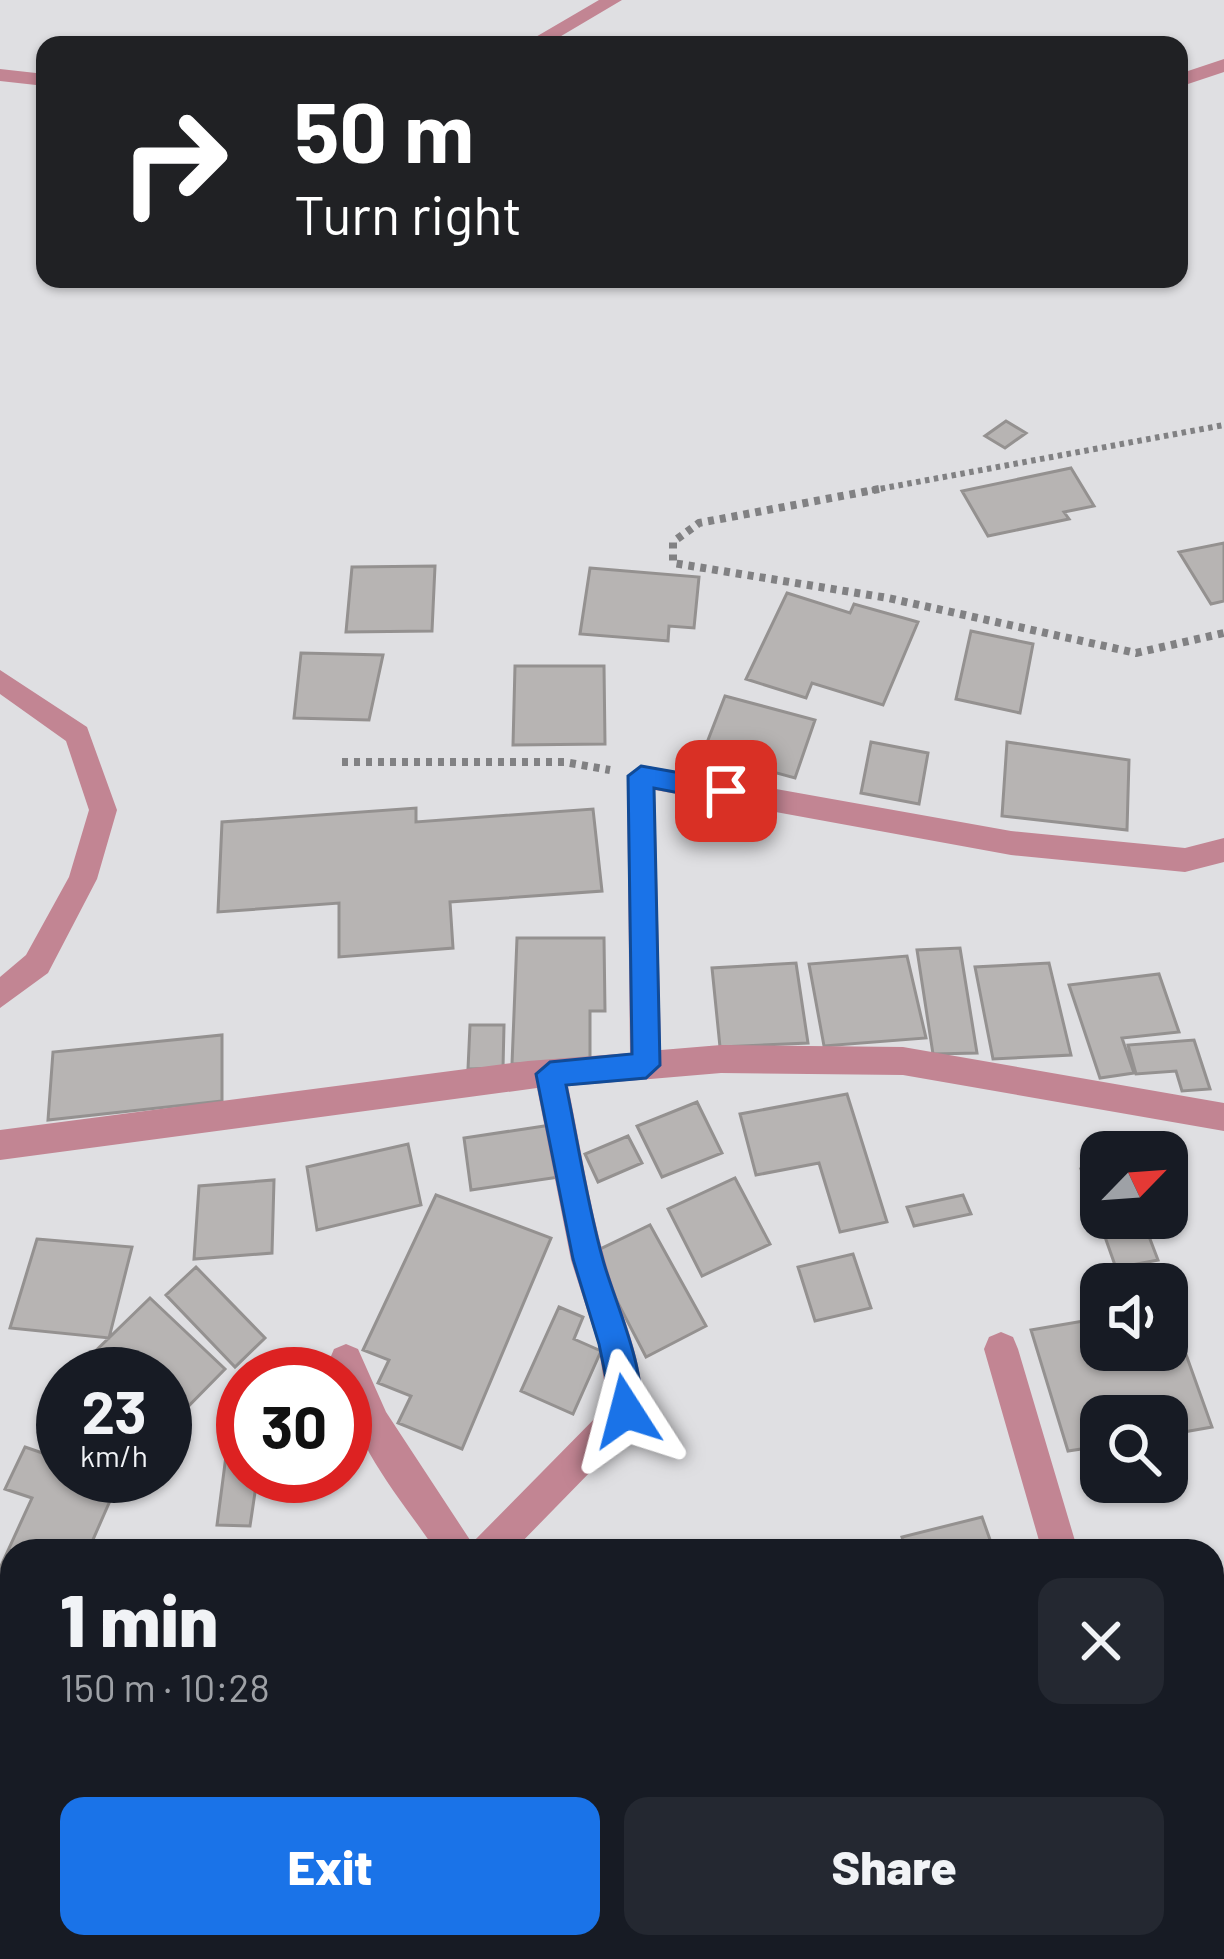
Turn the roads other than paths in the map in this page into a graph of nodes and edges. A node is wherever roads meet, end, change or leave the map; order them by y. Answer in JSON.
{"nodes":[{"id":1,"x":613,"y":0,"type":"edge"},
{"id":2,"x":548,"y":36,"type":"edge"},
{"id":3,"x":1224,"y":65,"type":"edge"},
{"id":4,"x":0,"y":75,"type":"edge"},
{"id":5,"x":1188,"y":78,"type":"edge"},
{"id":6,"x":36,"y":79,"type":"edge"},
{"id":7,"x":0,"y":680,"type":"edge"},
{"id":8,"x":1224,"y":850,"type":"edge"},
{"id":9,"x":0,"y":995,"type":"edge"},
{"id":10,"x":646,"y":1065,"type":"junction"},
{"id":11,"x":550,"y":1074,"type":"junction"},
{"id":12,"x":1224,"y":1117,"type":"edge"},
{"id":13,"x":0,"y":1145,"type":"edge"},
{"id":14,"x":1000,"y":1349,"type":"dead end"},
{"id":15,"x":372,"y":1420,"type":"edge"},
{"id":16,"x":449,"y":1539,"type":"edge"},
{"id":17,"x":499,"y":1539,"type":"edge"},
{"id":18,"x":1056,"y":1539,"type":"edge"}],
"edges":[{"from":1,"to":2,"type":"street"},
{"from":3,"to":5,"type":"street"},
{"from":4,"to":6,"type":"street"},
{"from":7,"to":9,"type":"street"},
{"from":8,"to":10,"type":"street"},
{"from":10,"to":11,"type":"street"},
{"from":10,"to":12,"type":"street"},
{"from":11,"to":13,"type":"street"},
{"from":11,"to":17,"type":"street"},
{"from":14,"to":18,"type":"street"},
{"from":15,"to":16,"type":"street"}]}
